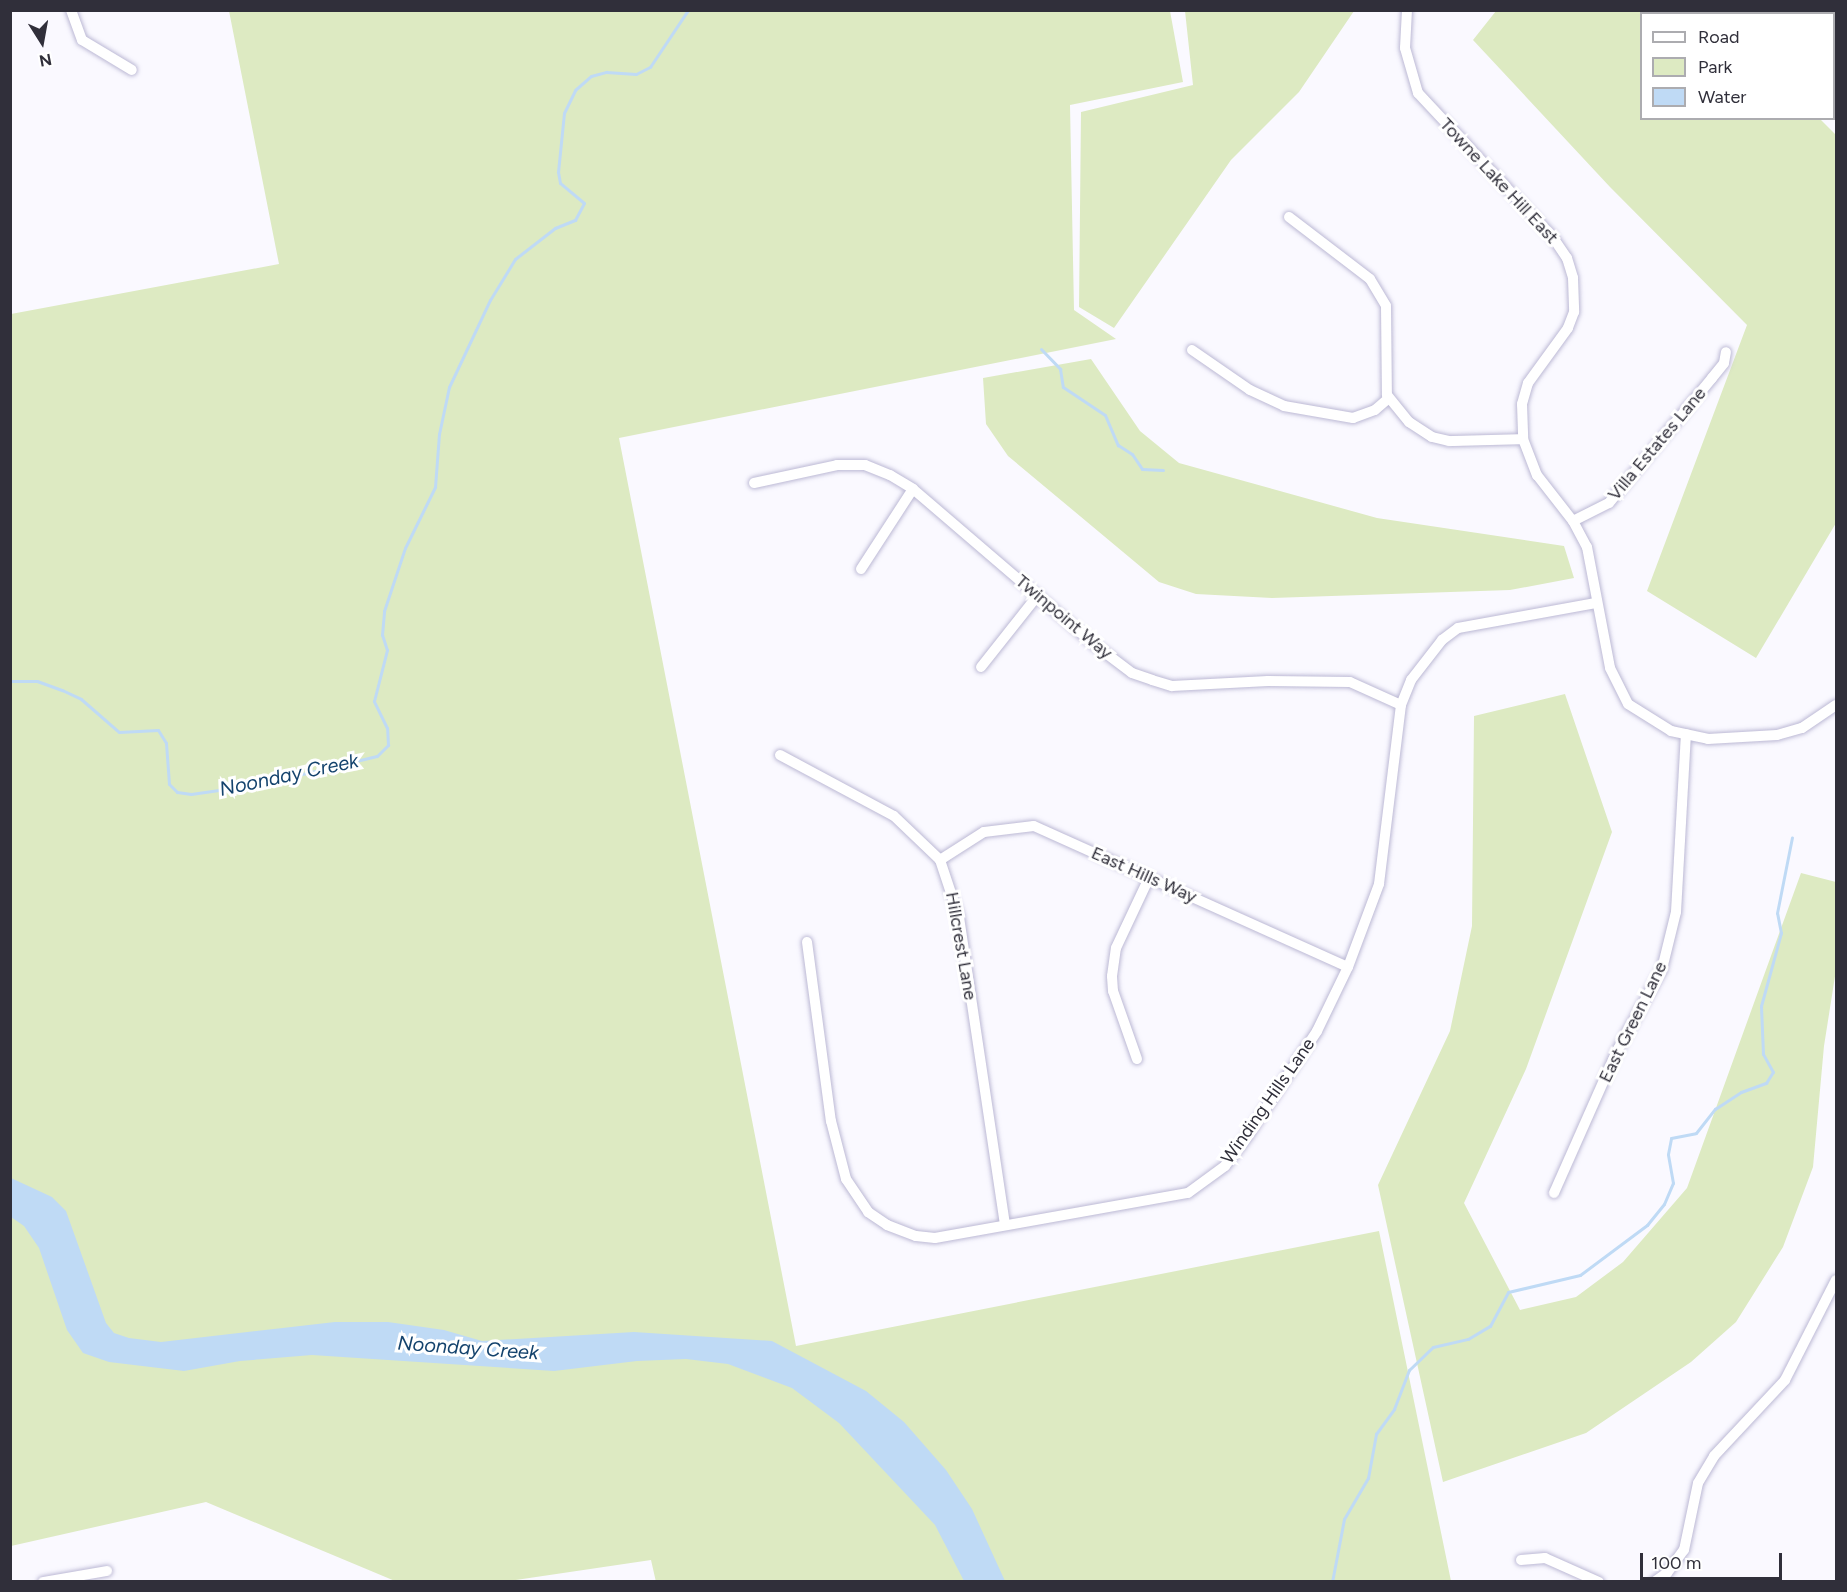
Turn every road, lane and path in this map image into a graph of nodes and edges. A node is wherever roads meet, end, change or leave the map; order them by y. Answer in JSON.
{"nodes":[{"id":1,"x":71,"y":10,"type":"edge"},
{"id":2,"x":1407,"y":10,"type":"edge"},
{"id":3,"x":132,"y":70,"type":"dead end"},
{"id":4,"x":1289,"y":217,"type":"dead end"},
{"id":5,"x":1192,"y":350,"type":"dead end"},
{"id":6,"x":1726,"y":352,"type":"dead end"},
{"id":7,"x":1389,"y":398,"type":"junction"},
{"id":8,"x":1523,"y":439,"type":"junction"},
{"id":9,"x":754,"y":483,"type":"dead end"},
{"id":10,"x":913,"y":489,"type":"junction"},
{"id":11,"x":1573,"y":521,"type":"junction"},
{"id":12,"x":861,"y":569,"type":"dead end"},
{"id":13,"x":1038,"y":595,"type":"junction"},
{"id":14,"x":1596,"y":603,"type":"junction"},
{"id":15,"x":981,"y":667,"type":"dead end"},
{"id":16,"x":1401,"y":705,"type":"junction"},
{"id":17,"x":1836,"y":705,"type":"edge"},
{"id":18,"x":1686,"y":734,"type":"junction"},
{"id":19,"x":780,"y":755,"type":"dead end"},
{"id":20,"x":940,"y":860,"type":"junction"},
{"id":21,"x":1149,"y":878,"type":"junction"},
{"id":22,"x":807,"y":942,"type":"dead end"},
{"id":23,"x":1348,"y":967,"type":"junction"},
{"id":24,"x":1137,"y":1059,"type":"dead end"},
{"id":25,"x":1554,"y":1193,"type":"dead end"},
{"id":26,"x":1005,"y":1225,"type":"junction"},
{"id":27,"x":1836,"y":1280,"type":"edge"},
{"id":28,"x":1521,"y":1560,"type":"dead end"},
{"id":29,"x":107,"y":1571,"type":"dead end"},
{"id":30,"x":43,"y":1581,"type":"edge"},
{"id":31,"x":1599,"y":1581,"type":"edge"},
{"id":32,"x":1654,"y":1581,"type":"edge"}],
"edges":[{"from":1,"to":3,"type":"street"},
{"from":2,"to":8,"type":"street","name":"Towne Lake Hill East"},
{"from":4,"to":7,"type":"street"},
{"from":5,"to":7,"type":"street"},
{"from":6,"to":11,"type":"street","name":"Villa Estates Lane"},
{"from":7,"to":8,"type":"street"},
{"from":8,"to":11,"type":"street","name":"Towne Lake Hill East"},
{"from":9,"to":10,"type":"street","name":"Twinpoint Way"},
{"from":10,"to":12,"type":"street"},
{"from":10,"to":13,"type":"street","name":"Twinpoint Way"},
{"from":11,"to":14,"type":"street","name":"Towne Lake Hill East"},
{"from":13,"to":15,"type":"street"},
{"from":13,"to":16,"type":"street","name":"Twinpoint Way"},
{"from":14,"to":16,"type":"street","name":"Winding Hills Lane"},
{"from":14,"to":18,"type":"street","name":"Towne Lake Hill East"},
{"from":16,"to":23,"type":"street","name":"Winding Hills Lane"},
{"from":17,"to":18,"type":"street","name":"Towne Lake Hill East"},
{"from":18,"to":25,"type":"street","name":"East Green Lane"},
{"from":19,"to":20,"type":"street","name":"Hillcrest Lane"},
{"from":20,"to":21,"type":"street","name":"East Hills Way"},
{"from":20,"to":26,"type":"street","name":"Hillcrest Lane"},
{"from":21,"to":23,"type":"street","name":"East Hills Way"},
{"from":21,"to":24,"type":"street"},
{"from":22,"to":26,"type":"street","name":"Winding Hills Lane"},
{"from":23,"to":26,"type":"street","name":"Winding Hills Lane"},
{"from":27,"to":32,"type":"street"},
{"from":28,"to":31,"type":"street"},
{"from":29,"to":30,"type":"street"}]}
